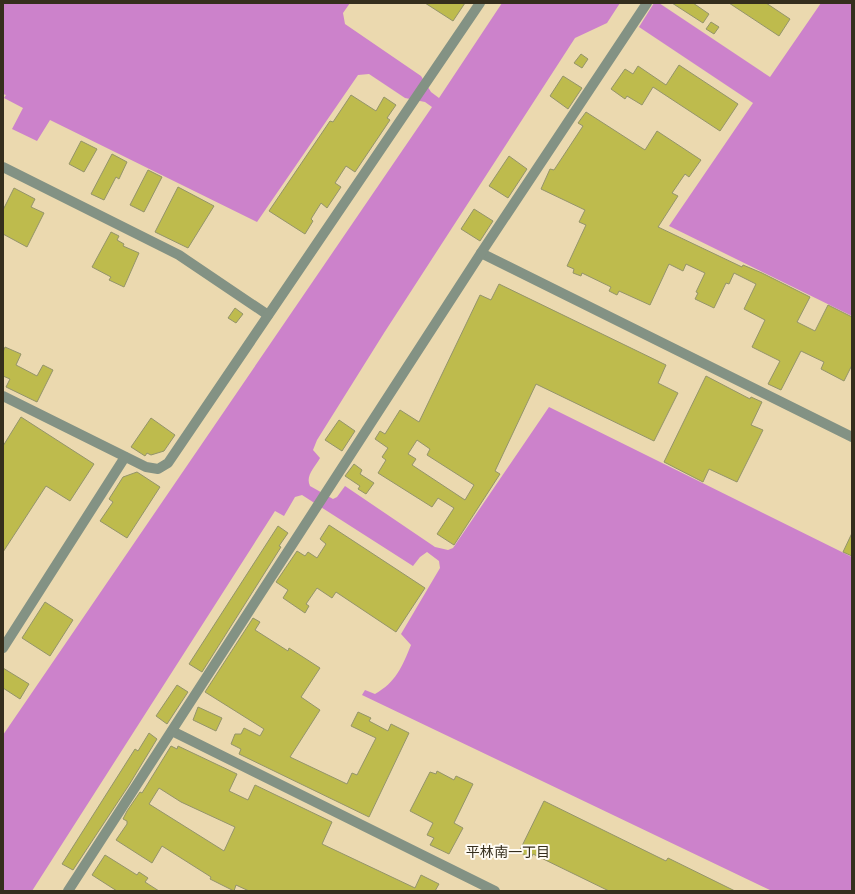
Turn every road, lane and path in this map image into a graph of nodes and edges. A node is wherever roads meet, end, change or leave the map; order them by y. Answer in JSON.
{"nodes":[{"id":1,"x":480,"y":3,"type":"edge"},
{"id":2,"x":647,"y":3,"type":"edge"},
{"id":3,"x":3,"y":167,"type":"edge"},
{"id":4,"x":481,"y":253,"type":"junction"},
{"id":5,"x":268,"y":315,"type":"junction"},
{"id":6,"x":3,"y":396,"type":"edge"},
{"id":7,"x":852,"y":437,"type":"edge"},
{"id":8,"x":125,"y":457,"type":"junction"},
{"id":9,"x":3,"y":648,"type":"edge"},
{"id":10,"x":172,"y":731,"type":"junction"},
{"id":11,"x":68,"y":891,"type":"edge"},
{"id":12,"x":495,"y":891,"type":"edge"}],
"edges":[{"from":1,"to":5,"type":"street"},
{"from":2,"to":4,"type":"street"},
{"from":3,"to":5,"type":"street"},
{"from":4,"to":7,"type":"street"},
{"from":4,"to":10,"type":"street"},
{"from":5,"to":8,"type":"street"},
{"from":6,"to":8,"type":"street"},
{"from":8,"to":9,"type":"street"},
{"from":10,"to":11,"type":"street"},
{"from":10,"to":12,"type":"street"}]}
